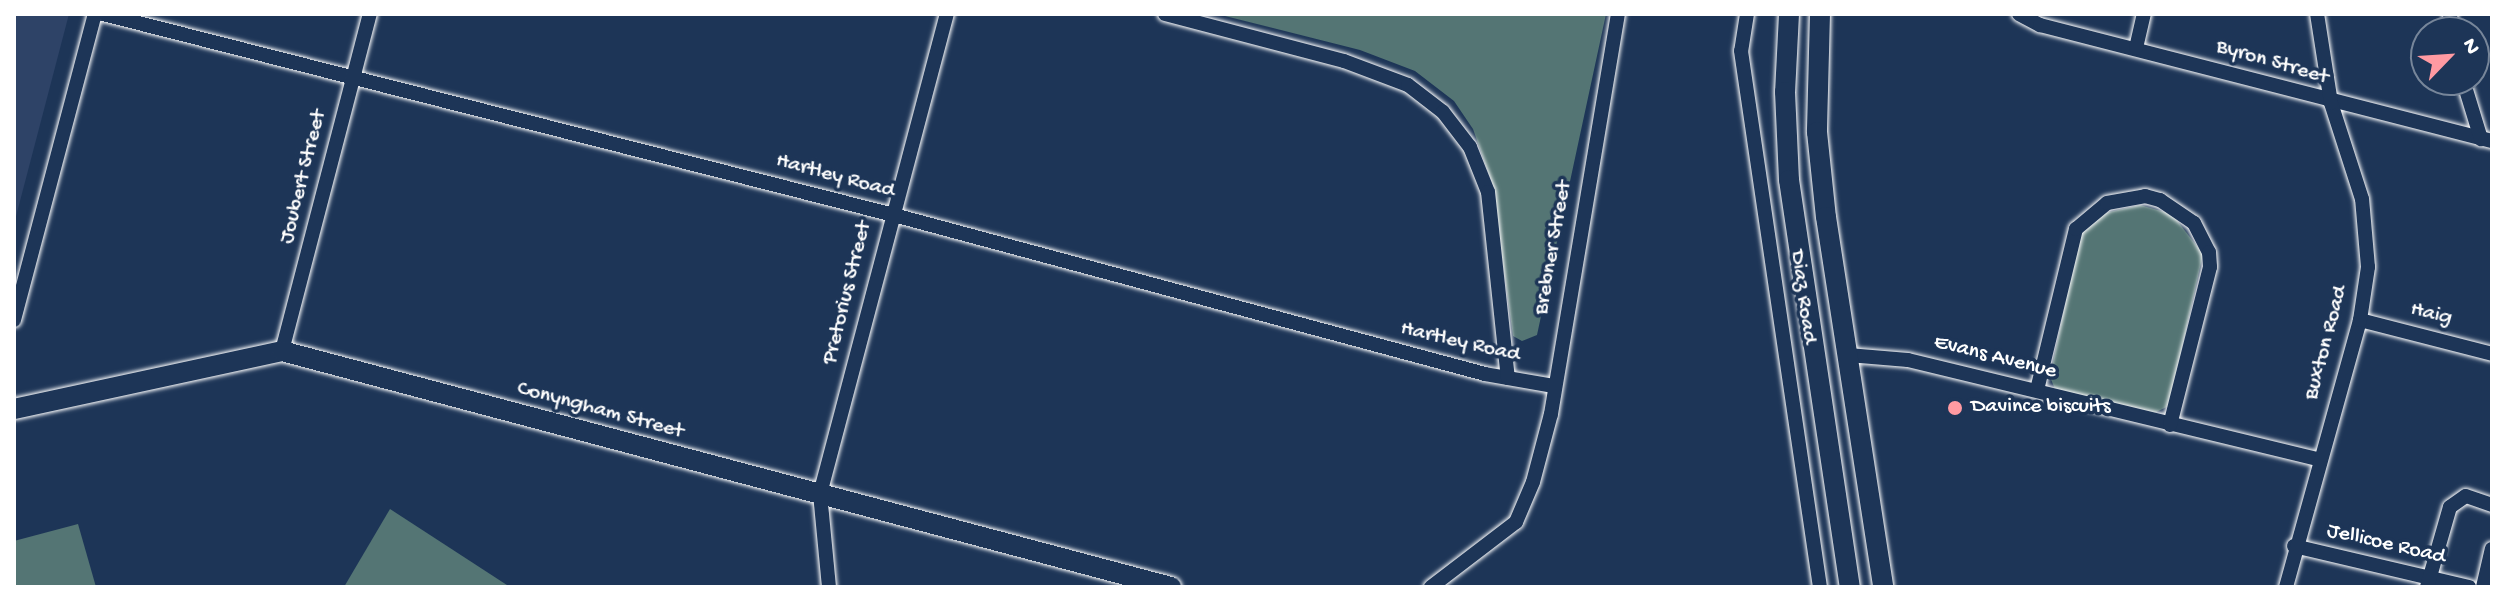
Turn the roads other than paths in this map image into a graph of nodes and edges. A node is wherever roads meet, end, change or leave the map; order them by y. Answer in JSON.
{"nodes":[{"id":1,"x":95,"y":14,"type":"edge"},
{"id":2,"x":103,"y":14,"type":"edge"},
{"id":3,"x":370,"y":14,"type":"edge"},
{"id":4,"x":947,"y":14,"type":"edge"},
{"id":5,"x":1165,"y":14,"type":"edge"},
{"id":6,"x":1618,"y":14,"type":"edge"},
{"id":7,"x":1747,"y":14,"type":"edge"},
{"id":8,"x":1789,"y":14,"type":"edge"},
{"id":9,"x":1820,"y":14,"type":"edge"},
{"id":10,"x":2019,"y":14,"type":"edge"},
{"id":11,"x":2144,"y":14,"type":"edge"},
{"id":12,"x":2317,"y":14,"type":"edge"},
{"id":13,"x":2136,"y":48,"type":"junction"},
{"id":14,"x":353,"y":74,"type":"junction"},
{"id":15,"x":2469,"y":96,"type":"edge"},
{"id":16,"x":2331,"y":103,"type":"junction"},
{"id":17,"x":2487,"y":140,"type":"edge"},
{"id":18,"x":890,"y":214,"type":"junction"},
{"id":19,"x":14,"y":320,"type":"edge"},
{"id":20,"x":2360,"y":320,"type":"junction"},
{"id":21,"x":282,"y":351,"type":"junction"},
{"id":22,"x":2492,"y":354,"type":"edge"},
{"id":23,"x":1848,"y":355,"type":"junction"},
{"id":24,"x":1508,"y":378,"type":"junction"},
{"id":25,"x":1554,"y":386,"type":"junction"},
{"id":26,"x":2037,"y":390,"type":"junction"},
{"id":27,"x":14,"y":409,"type":"edge"},
{"id":28,"x":2170,"y":425,"type":"junction"},
{"id":29,"x":2317,"y":459,"type":"junction"},
{"id":30,"x":820,"y":494,"type":"junction"},
{"id":31,"x":2492,"y":505,"type":"edge"},
{"id":32,"x":2294,"y":546,"type":"junction"},
{"id":33,"x":2492,"y":549,"type":"edge"},
{"id":34,"x":2427,"y":583,"type":"edge"},
{"id":35,"x":829,"y":587,"type":"edge"},
{"id":36,"x":1171,"y":587,"type":"edge"},
{"id":37,"x":1431,"y":587,"type":"edge"},
{"id":38,"x":1820,"y":587,"type":"edge"},
{"id":39,"x":1850,"y":587,"type":"edge"},
{"id":40,"x":1883,"y":587,"type":"edge"},
{"id":41,"x":2286,"y":587,"type":"edge"},
{"id":42,"x":2469,"y":587,"type":"edge"},
{"id":43,"x":2483,"y":587,"type":"edge"}],
"edges":[{"from":1,"to":19,"type":"street"},
{"from":2,"to":14,"type":"street","name":"Hartley Road"},
{"from":3,"to":14,"type":"street","name":"Joubert Street"},
{"from":4,"to":18,"type":"street","name":"Pretorius Street"},
{"from":5,"to":24,"type":"street"},
{"from":6,"to":25,"type":"street","name":"Brebner Street"},
{"from":7,"to":38,"type":"street","name":"Diaz Road"},
{"from":8,"to":39,"type":"street","name":"Diaz Road"},
{"from":9,"to":23,"type":"street","name":"Diaz Road"},
{"from":10,"to":13,"type":"street","name":"Byron Street"},
{"from":11,"to":13,"type":"street"},
{"from":12,"to":16,"type":"street","name":"Buxton Road"},
{"from":13,"to":16,"type":"street","name":"Byron Street"},
{"from":14,"to":18,"type":"street","name":"Hartley Road"},
{"from":14,"to":21,"type":"street","name":"Joubert Street"},
{"from":15,"to":17,"type":"street"},
{"from":16,"to":17,"type":"street","name":"Byron Street"},
{"from":16,"to":20,"type":"street","name":"Buxton Road"},
{"from":18,"to":24,"type":"street","name":"Hartley Road"},
{"from":18,"to":30,"type":"street","name":"Pretorius Street"},
{"from":20,"to":22,"type":"street","name":"Haig"},
{"from":20,"to":29,"type":"street","name":"Buxton Road"},
{"from":21,"to":27,"type":"street","name":"Conyngham Street"},
{"from":21,"to":30,"type":"street","name":"Conyngham Street"},
{"from":23,"to":26,"type":"street","name":"Evans Avenue"},
{"from":23,"to":40,"type":"street","name":"Diaz Road"},
{"from":24,"to":25,"type":"street","name":"Hartley Road"},
{"from":25,"to":37,"type":"street","name":"Brebner Street"},
{"from":26,"to":28,"type":"street","name":"Evans Avenue"},
{"from":26,"to":28,"type":"street"},
{"from":28,"to":29,"type":"street","name":"Evans Avenue"},
{"from":29,"to":32,"type":"street","name":"Buxton Road"},
{"from":30,"to":35,"type":"street","name":"Pretorius Street"},
{"from":30,"to":36,"type":"street","name":"Conyngham Street"},
{"from":31,"to":34,"type":"street"},
{"from":32,"to":34,"type":"street","name":"Jellicoe Road"},
{"from":32,"to":41,"type":"street","name":"Buxton Road"},
{"from":33,"to":43,"type":"street"},
{"from":34,"to":42,"type":"street","name":"Jellicoe Road"}]}
